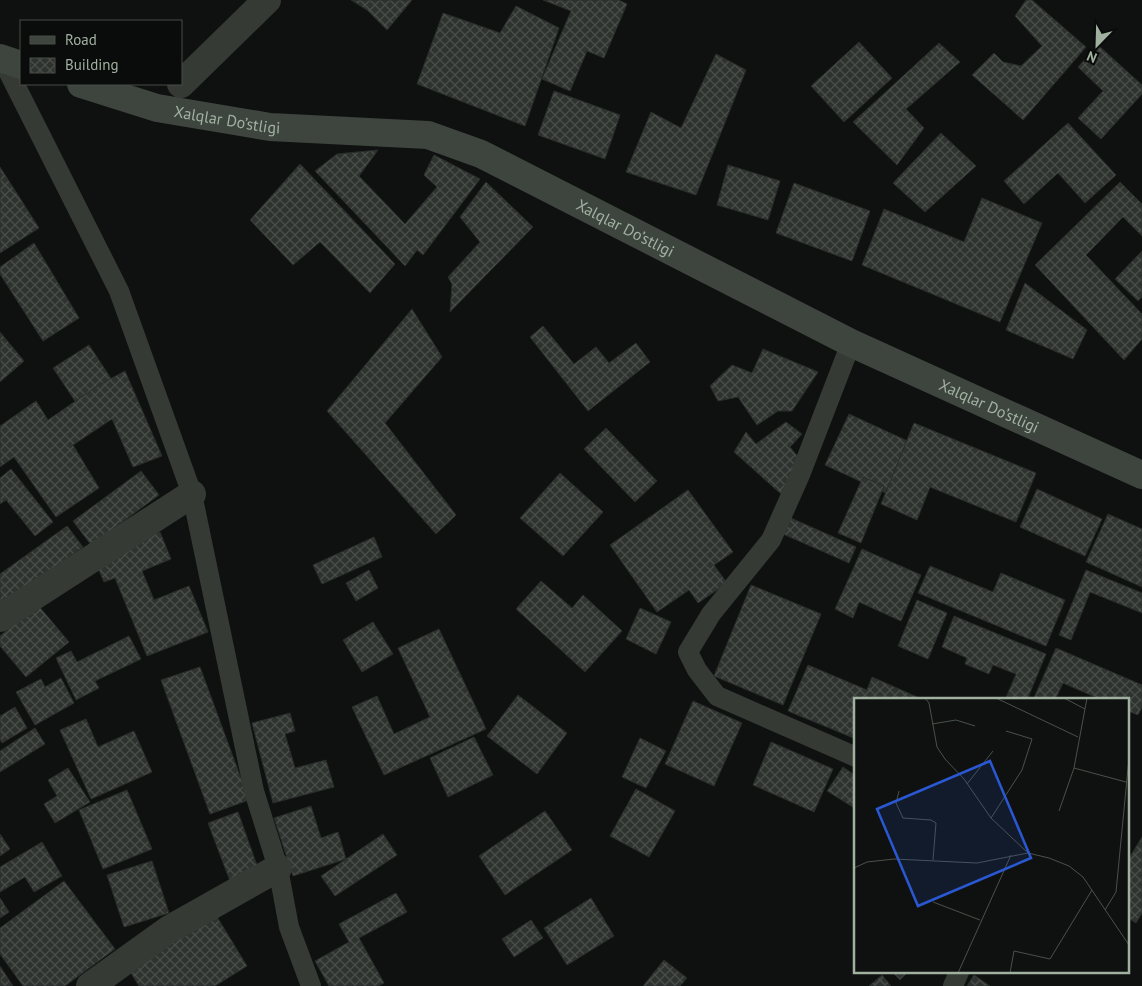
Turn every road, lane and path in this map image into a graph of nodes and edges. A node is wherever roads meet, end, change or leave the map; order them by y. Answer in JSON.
{"nodes":[{"id":1,"x":267,"y":0,"type":"edge"},
{"id":2,"x":8,"y":61,"type":"edge"},
{"id":3,"x":182,"y":83,"type":"edge"},
{"id":4,"x":83,"y":85,"type":"edge"},
{"id":5,"x":180,"y":85,"type":"edge"},
{"id":6,"x":157,"y":108,"type":"junction"},
{"id":7,"x":851,"y":343,"type":"junction"},
{"id":8,"x":1142,"y":475,"type":"edge"},
{"id":9,"x":192,"y":494,"type":"junction"},
{"id":10,"x":0,"y":618,"type":"edge"},
{"id":11,"x":854,"y":756,"type":"edge"},
{"id":12,"x":278,"y":868,"type":"junction"},
{"id":13,"x":958,"y":974,"type":"edge"},
{"id":14,"x":90,"y":986,"type":"edge"},
{"id":15,"x":311,"y":986,"type":"edge"},
{"id":16,"x":953,"y":986,"type":"edge"}],
"edges":[{"from":1,"to":3,"type":"street"},
{"from":2,"to":9,"type":"lane"},
{"from":4,"to":6,"type":"main road","name":"Xalqlar Do’stligi"},
{"from":5,"to":6,"type":"street"},
{"from":6,"to":7,"type":"main road","name":"Xalqlar Do’stligi"},
{"from":7,"to":8,"type":"main road","name":"Xalqlar Do’stligi"},
{"from":7,"to":11,"type":"lane"},
{"from":9,"to":10,"type":"street"},
{"from":9,"to":12,"type":"lane"},
{"from":12,"to":14,"type":"street"},
{"from":12,"to":15,"type":"lane"},
{"from":13,"to":16,"type":"lane"}]}
